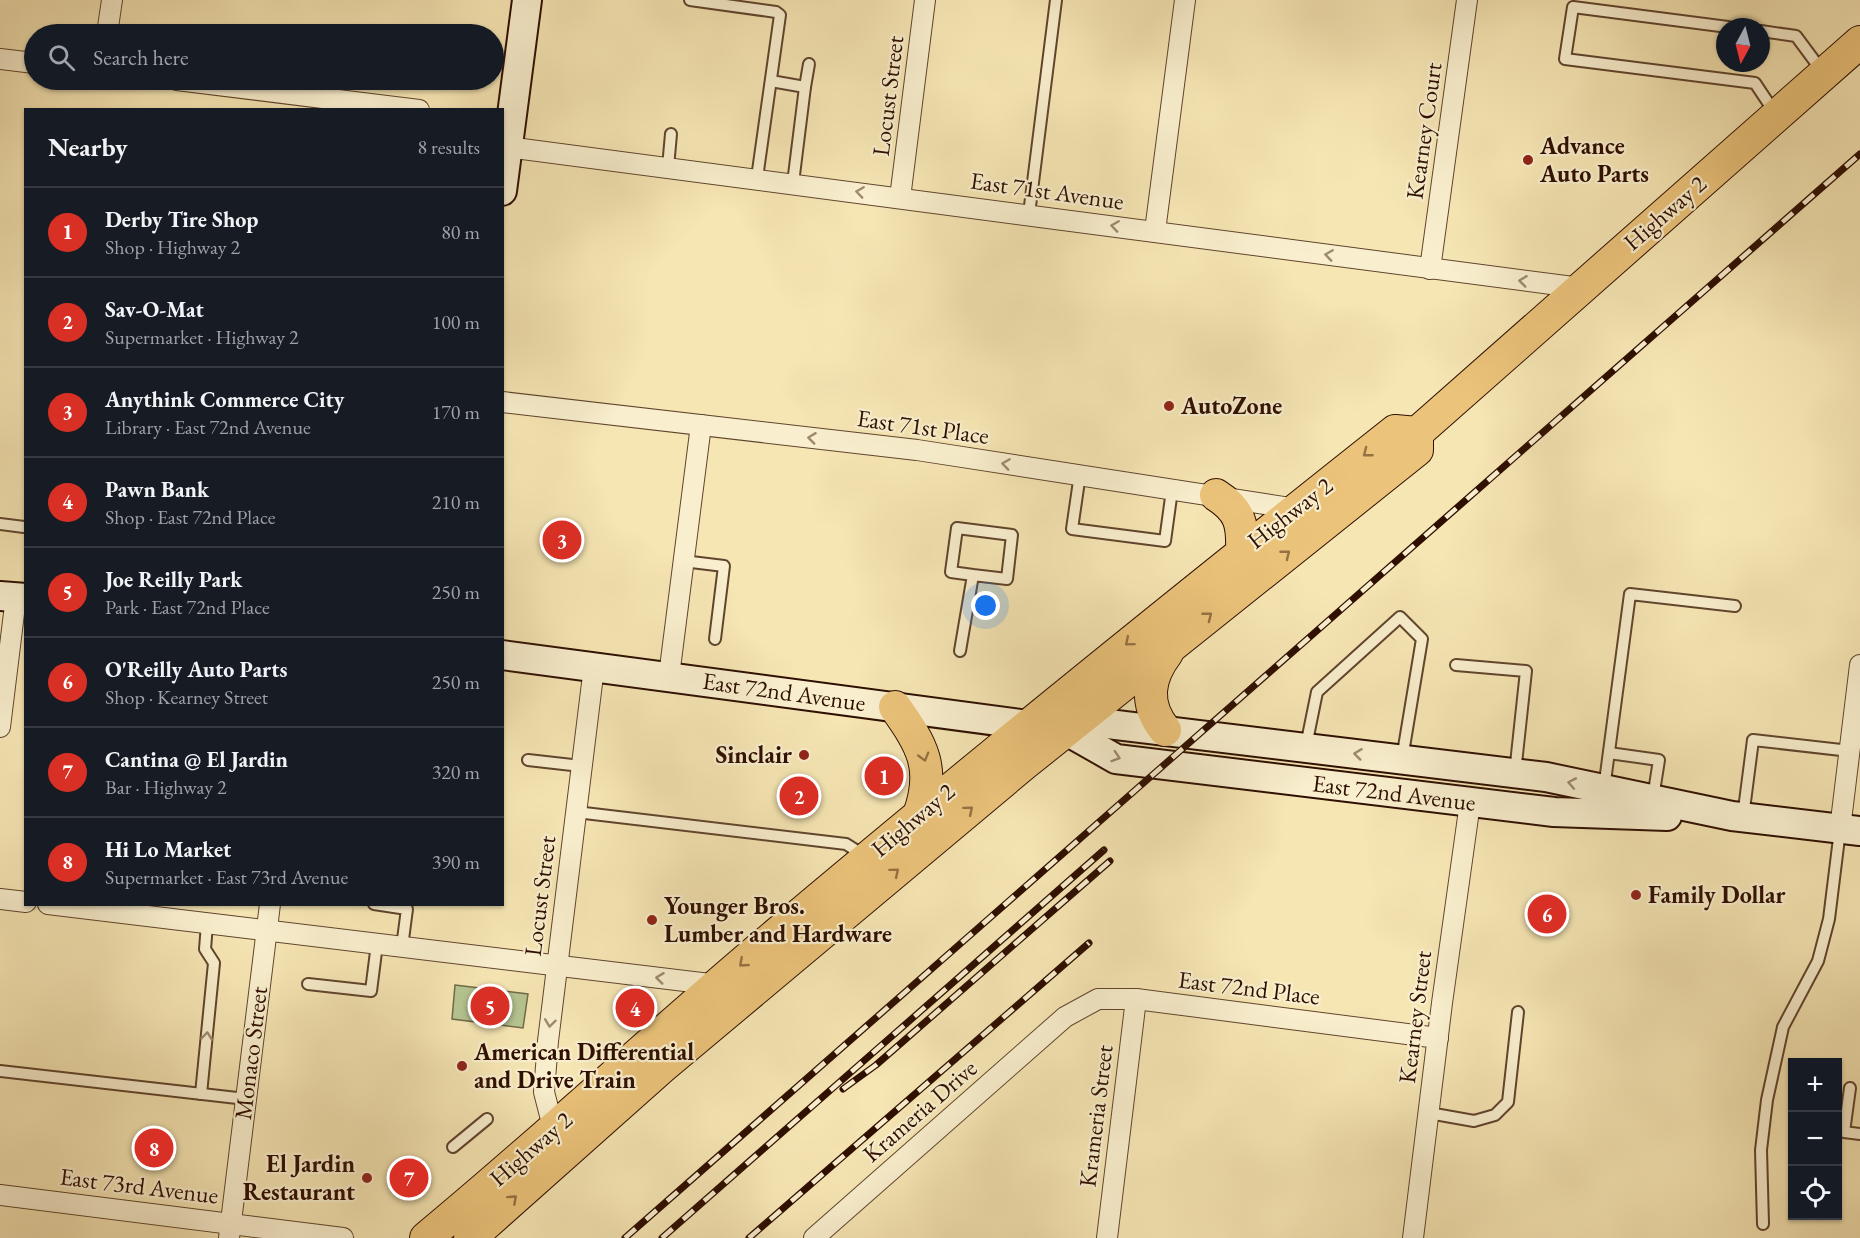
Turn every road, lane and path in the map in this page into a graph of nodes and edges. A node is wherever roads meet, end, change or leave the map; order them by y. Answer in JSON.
{"nodes":[{"id":1,"x":112,"y":0,"type":"edge"},
{"id":2,"x":527,"y":0,"type":"edge"},
{"id":3,"x":690,"y":0,"type":"edge"},
{"id":4,"x":925,"y":0,"type":"edge"},
{"id":5,"x":1056,"y":0,"type":"edge"},
{"id":6,"x":1185,"y":0,"type":"edge"},
{"id":7,"x":1467,"y":0,"type":"edge"},
{"id":8,"x":108,"y":24,"type":"edge"},
{"id":9,"x":1716,"y":25,"type":"edge"},
{"id":10,"x":1770,"y":32,"type":"edge"},
{"id":11,"x":1860,"y":42,"type":"edge"},
{"id":12,"x":0,"y":59,"type":"edge"},
{"id":13,"x":24,"y":62,"type":"edge"},
{"id":14,"x":809,"y":64,"type":"dead end"},
{"id":15,"x":1824,"y":74,"type":"junction"},
{"id":16,"x":771,"y":81,"type":"junction"},
{"id":17,"x":805,"y":87,"type":"junction"},
{"id":18,"x":258,"y":90,"type":"edge"},
{"id":19,"x":403,"y":108,"type":"edge"},
{"id":20,"x":1777,"y":115,"type":"junction"},
{"id":21,"x":507,"y":129,"type":"edge"},
{"id":22,"x":671,"y":134,"type":"dead end"},
{"id":23,"x":504,"y":166,"type":"edge"},
{"id":24,"x":668,"y":167,"type":"junction"},
{"id":25,"x":757,"y":178,"type":"junction"},
{"id":26,"x":793,"y":183,"type":"junction"},
{"id":27,"x":900,"y":198,"type":"junction"},
{"id":28,"x":1029,"y":214,"type":"junction"},
{"id":29,"x":1155,"y":231,"type":"junction"},
{"id":30,"x":1430,"y":269,"type":"junction"},
{"id":31,"x":1581,"y":288,"type":"junction"},
{"id":32,"x":504,"y":402,"type":"edge"},
{"id":33,"x":701,"y":425,"type":"junction"},
{"id":34,"x":1417,"y":433,"type":"junction"},
{"id":35,"x":1072,"y":473,"type":"junction"},
{"id":36,"x":1172,"y":490,"type":"junction"},
{"id":37,"x":1216,"y":495,"type":"junction"},
{"id":38,"x":1297,"y":508,"type":"junction"},
{"id":39,"x":1335,"y":516,"type":"junction"},
{"id":40,"x":0,"y":524,"type":"edge"},
{"id":41,"x":24,"y":527,"type":"dead end"},
{"id":42,"x":1242,"y":551,"type":"junction"},
{"id":43,"x":683,"y":561,"type":"junction"},
{"id":44,"x":973,"y":575,"type":"junction"},
{"id":45,"x":14,"y":597,"type":"edge"},
{"id":46,"x":1735,"y":606,"type":"dead end"},
{"id":47,"x":715,"y":639,"type":"dead end"},
{"id":48,"x":1176,"y":642,"type":"junction"},
{"id":49,"x":960,"y":651,"type":"dead end"},
{"id":50,"x":504,"y":655,"type":"edge"},
{"id":51,"x":1456,"y":665,"type":"dead end"},
{"id":52,"x":1860,"y":665,"type":"edge"},
{"id":53,"x":594,"y":667,"type":"junction"},
{"id":54,"x":669,"y":676,"type":"junction"},
{"id":55,"x":895,"y":707,"type":"junction"},
{"id":56,"x":1028,"y":726,"type":"junction"},
{"id":57,"x":0,"y":727,"type":"edge"},
{"id":58,"x":1065,"y":730,"type":"junction"},
{"id":59,"x":1165,"y":730,"type":"junction"},
{"id":60,"x":1306,"y":748,"type":"junction"},
{"id":61,"x":1850,"y":751,"type":"junction"},
{"id":62,"x":1609,"y":753,"type":"junction"},
{"id":63,"x":528,"y":760,"type":"dead end"},
{"id":64,"x":1402,"y":760,"type":"junction"},
{"id":65,"x":581,"y":766,"type":"junction"},
{"id":66,"x":1515,"y":774,"type":"junction"},
{"id":67,"x":1604,"y":789,"type":"junction"},
{"id":68,"x":1653,"y":800,"type":"junction"},
{"id":69,"x":1470,"y":803,"type":"junction"},
{"id":70,"x":576,"y":812,"type":"junction"},
{"id":71,"x":919,"y":815,"type":"junction"},
{"id":72,"x":1738,"y":816,"type":"junction"},
{"id":73,"x":1850,"y":830,"type":"edge"},
{"id":74,"x":867,"y":857,"type":"junction"},
{"id":75,"x":0,"y":899,"type":"edge"},
{"id":76,"x":24,"y":902,"type":"edge"},
{"id":77,"x":64,"y":906,"type":"edge"},
{"id":78,"x":270,"y":906,"type":"edge"},
{"id":79,"x":387,"y":906,"type":"edge"},
{"id":80,"x":207,"y":924,"type":"junction"},
{"id":81,"x":267,"y":931,"type":"junction"},
{"id":82,"x":377,"y":944,"type":"junction"},
{"id":83,"x":402,"y":947,"type":"junction"},
{"id":84,"x":557,"y":964,"type":"junction"},
{"id":85,"x":308,"y":984,"type":"dead end"},
{"id":86,"x":718,"y":985,"type":"junction"},
{"id":87,"x":1136,"y":999,"type":"junction"},
{"id":88,"x":1518,"y":1012,"type":"dead end"},
{"id":89,"x":1060,"y":1022,"type":"joint"},
{"id":90,"x":1438,"y":1038,"type":"junction"},
{"id":91,"x":0,"y":1071,"type":"edge"},
{"id":92,"x":1850,"y":1088,"type":"dead end"},
{"id":93,"x":201,"y":1094,"type":"junction"},
{"id":94,"x":246,"y":1099,"type":"junction"},
{"id":95,"x":1429,"y":1113,"type":"junction"},
{"id":96,"x":487,"y":1119,"type":"dead end"},
{"id":97,"x":554,"y":1131,"type":"junction"},
{"id":98,"x":1860,"y":1134,"type":"edge"},
{"id":99,"x":453,"y":1147,"type":"dead end"},
{"id":100,"x":0,"y":1195,"type":"edge"},
{"id":101,"x":1763,"y":1224,"type":"dead end"},
{"id":102,"x":230,"y":1230,"type":"edge"},
{"id":103,"x":343,"y":1238,"type":"edge"},
{"id":104,"x":426,"y":1238,"type":"edge"},
{"id":105,"x":470,"y":1238,"type":"edge"},
{"id":106,"x":814,"y":1238,"type":"edge"},
{"id":107,"x":1107,"y":1238,"type":"edge"},
{"id":108,"x":1413,"y":1238,"type":"edge"}],
"edges":[{"from":1,"to":8,"type":"street"},
{"from":2,"to":21,"type":"main road"},
{"from":3,"to":16,"type":"lane"},
{"from":4,"to":27,"type":"street","name":"Locust Street"},
{"from":5,"to":28,"type":"lane"},
{"from":6,"to":29,"type":"street"},
{"from":7,"to":30,"type":"street","name":"Kearney Court"},
{"from":9,"to":20,"type":"lane"},
{"from":10,"to":15,"type":"lane"},
{"from":11,"to":15,"type":"main road","name":"Highway 2"},
{"from":12,"to":13,"type":"street"},
{"from":14,"to":17,"type":"lane"},
{"from":15,"to":20,"type":"main road","name":"Highway 2"},
{"from":16,"to":17,"type":"lane"},
{"from":16,"to":25,"type":"lane"},
{"from":17,"to":26,"type":"lane"},
{"from":18,"to":19,"type":"street"},
{"from":20,"to":31,"type":"main road","name":"Highway 2"},
{"from":21,"to":23,"type":"main road"},
{"from":21,"to":24,"type":"street","name":"East 71st Avenue"},
{"from":22,"to":24,"type":"lane"},
{"from":24,"to":25,"type":"street","name":"East 71st Avenue"},
{"from":25,"to":26,"type":"street","name":"East 71st Avenue"},
{"from":27,"to":26,"type":"street","name":"East 71st Avenue","one_way":true},
{"from":27,"to":28,"type":"street","name":"East 71st Avenue"},
{"from":29,"to":28,"type":"street","name":"East 71st Avenue","one_way":true},
{"from":30,"to":29,"type":"street","name":"East 71st Avenue","one_way":true},
{"from":31,"to":30,"type":"street","name":"East 71st Avenue","one_way":true},
{"from":31,"to":34,"type":"main road","name":"Highway 2"},
{"from":32,"to":33,"type":"street","name":"East 71st Place"},
{"from":35,"to":33,"type":"street","name":"East 71st Place","one_way":true},
{"from":33,"to":43,"type":"street"},
{"from":34,"to":38,"type":"main road","name":"Highway 2","one_way":true},
{"from":34,"to":39,"type":"main road","name":"Highway 2"},
{"from":35,"to":36,"type":"street","name":"East 71st Place"},
{"from":35,"to":36,"type":"lane"},
{"from":36,"to":37,"type":"street","name":"East 71st Place"},
{"from":37,"to":38,"type":"street","name":"East 71st Place"},
{"from":37,"to":42,"type":"main road"},
{"from":38,"to":39,"type":"street","name":"East 71st Place"},
{"from":38,"to":42,"type":"main road","name":"Highway 2"},
{"from":48,"to":39,"type":"main road","name":"Highway 2","one_way":true},
{"from":40,"to":41,"type":"lane"},
{"from":42,"to":56,"type":"main road","name":"Highway 2","one_way":true},
{"from":43,"to":47,"type":"lane"},
{"from":43,"to":54,"type":"street"},
{"from":44,"to":44,"type":"lane"},
{"from":44,"to":49,"type":"lane"},
{"from":45,"to":57,"type":"street"},
{"from":46,"to":62,"type":"lane"},
{"from":48,"to":58,"type":"main road","name":"Highway 2"},
{"from":48,"to":59,"type":"main road"},
{"from":50,"to":53,"type":"main road","name":"East 72nd Avenue"},
{"from":51,"to":66,"type":"lane"},
{"from":52,"to":61,"type":"street"},
{"from":53,"to":54,"type":"main road","name":"East 72nd Avenue"},
{"from":53,"to":65,"type":"street","name":"Locust Street"},
{"from":54,"to":55,"type":"main road","name":"East 72nd Avenue"},
{"from":55,"to":56,"type":"main road","name":"East 72nd Avenue"},
{"from":55,"to":71,"type":"main road","one_way":true},
{"from":56,"to":58,"type":"main road","name":"East 72nd Avenue"},
{"from":56,"to":71,"type":"main road","name":"Highway 2"},
{"from":58,"to":59,"type":"main road","name":"East 72nd Avenue"},
{"from":58,"to":69,"type":"main road","name":"East 72nd Avenue","one_way":true},
{"from":105,"to":58,"type":"main road","name":"Highway 2","one_way":true},
{"from":59,"to":60,"type":"main road","name":"East 72nd Avenue"},
{"from":64,"to":60,"type":"main road","name":"East 72nd Avenue","one_way":true},
{"from":60,"to":64,"type":"lane"},
{"from":61,"to":72,"type":"lane"},
{"from":61,"to":73,"type":"street"},
{"from":62,"to":67,"type":"lane"},
{"from":62,"to":68,"type":"lane"},
{"from":63,"to":65,"type":"lane"},
{"from":64,"to":66,"type":"main road","name":"East 72nd Avenue"},
{"from":65,"to":70,"type":"street","name":"Locust Street"},
{"from":67,"to":66,"type":"main road","name":"East 72nd Avenue","one_way":true},
{"from":67,"to":68,"type":"main road","name":"East 72nd Avenue"},
{"from":68,"to":72,"type":"main road","name":"East 72nd Avenue"},
{"from":69,"to":72,"type":"main road","name":"East 72nd Avenue"},
{"from":69,"to":90,"type":"street","name":"Kearney Street"},
{"from":70,"to":74,"type":"lane"},
{"from":70,"to":84,"type":"street","name":"Locust Street"},
{"from":71,"to":74,"type":"main road","name":"Highway 2"},
{"from":72,"to":73,"type":"main road","name":"East 72nd Avenue"},
{"from":73,"to":101,"type":"lane"},
{"from":74,"to":86,"type":"main road","name":"Highway 2","one_way":true},
{"from":75,"to":76,"type":"street"},
{"from":77,"to":80,"type":"street"},
{"from":78,"to":81,"type":"street","name":"Monaco Street"},
{"from":79,"to":83,"type":"lane"},
{"from":80,"to":81,"type":"street"},
{"from":93,"to":80,"type":"lane","one_way":true},
{"from":81,"to":82,"type":"street"},
{"from":81,"to":94,"type":"street","name":"Monaco Street"},
{"from":82,"to":83,"type":"street"},
{"from":82,"to":85,"type":"lane"},
{"from":83,"to":84,"type":"street"},
{"from":86,"to":84,"type":"street","one_way":true},
{"from":84,"to":97,"type":"street","name":"Locust Street","one_way":true},
{"from":86,"to":97,"type":"main road","name":"Highway 2"},
{"from":87,"to":89,"type":"street","name":"East 72nd Place"},
{"from":87,"to":90,"type":"street","name":"East 72nd Place"},
{"from":87,"to":107,"type":"street","name":"Krameria Street"},
{"from":88,"to":95,"type":"lane"},
{"from":89,"to":106,"type":"street","name":"Krameria Drive"},
{"from":90,"to":95,"type":"street","name":"Kearney Street"},
{"from":91,"to":93,"type":"lane"},
{"from":92,"to":98,"type":"lane"},
{"from":93,"to":94,"type":"lane"},
{"from":94,"to":102,"type":"street","name":"Monaco Street"},
{"from":95,"to":108,"type":"street","name":"Kearney Street"},
{"from":96,"to":99,"type":"lane"},
{"from":97,"to":104,"type":"main road","name":"Highway 2"},
{"from":100,"to":102,"type":"street","name":"East 73rd Avenue"},
{"from":102,"to":103,"type":"street","name":"East 73rd Avenue"}]}
